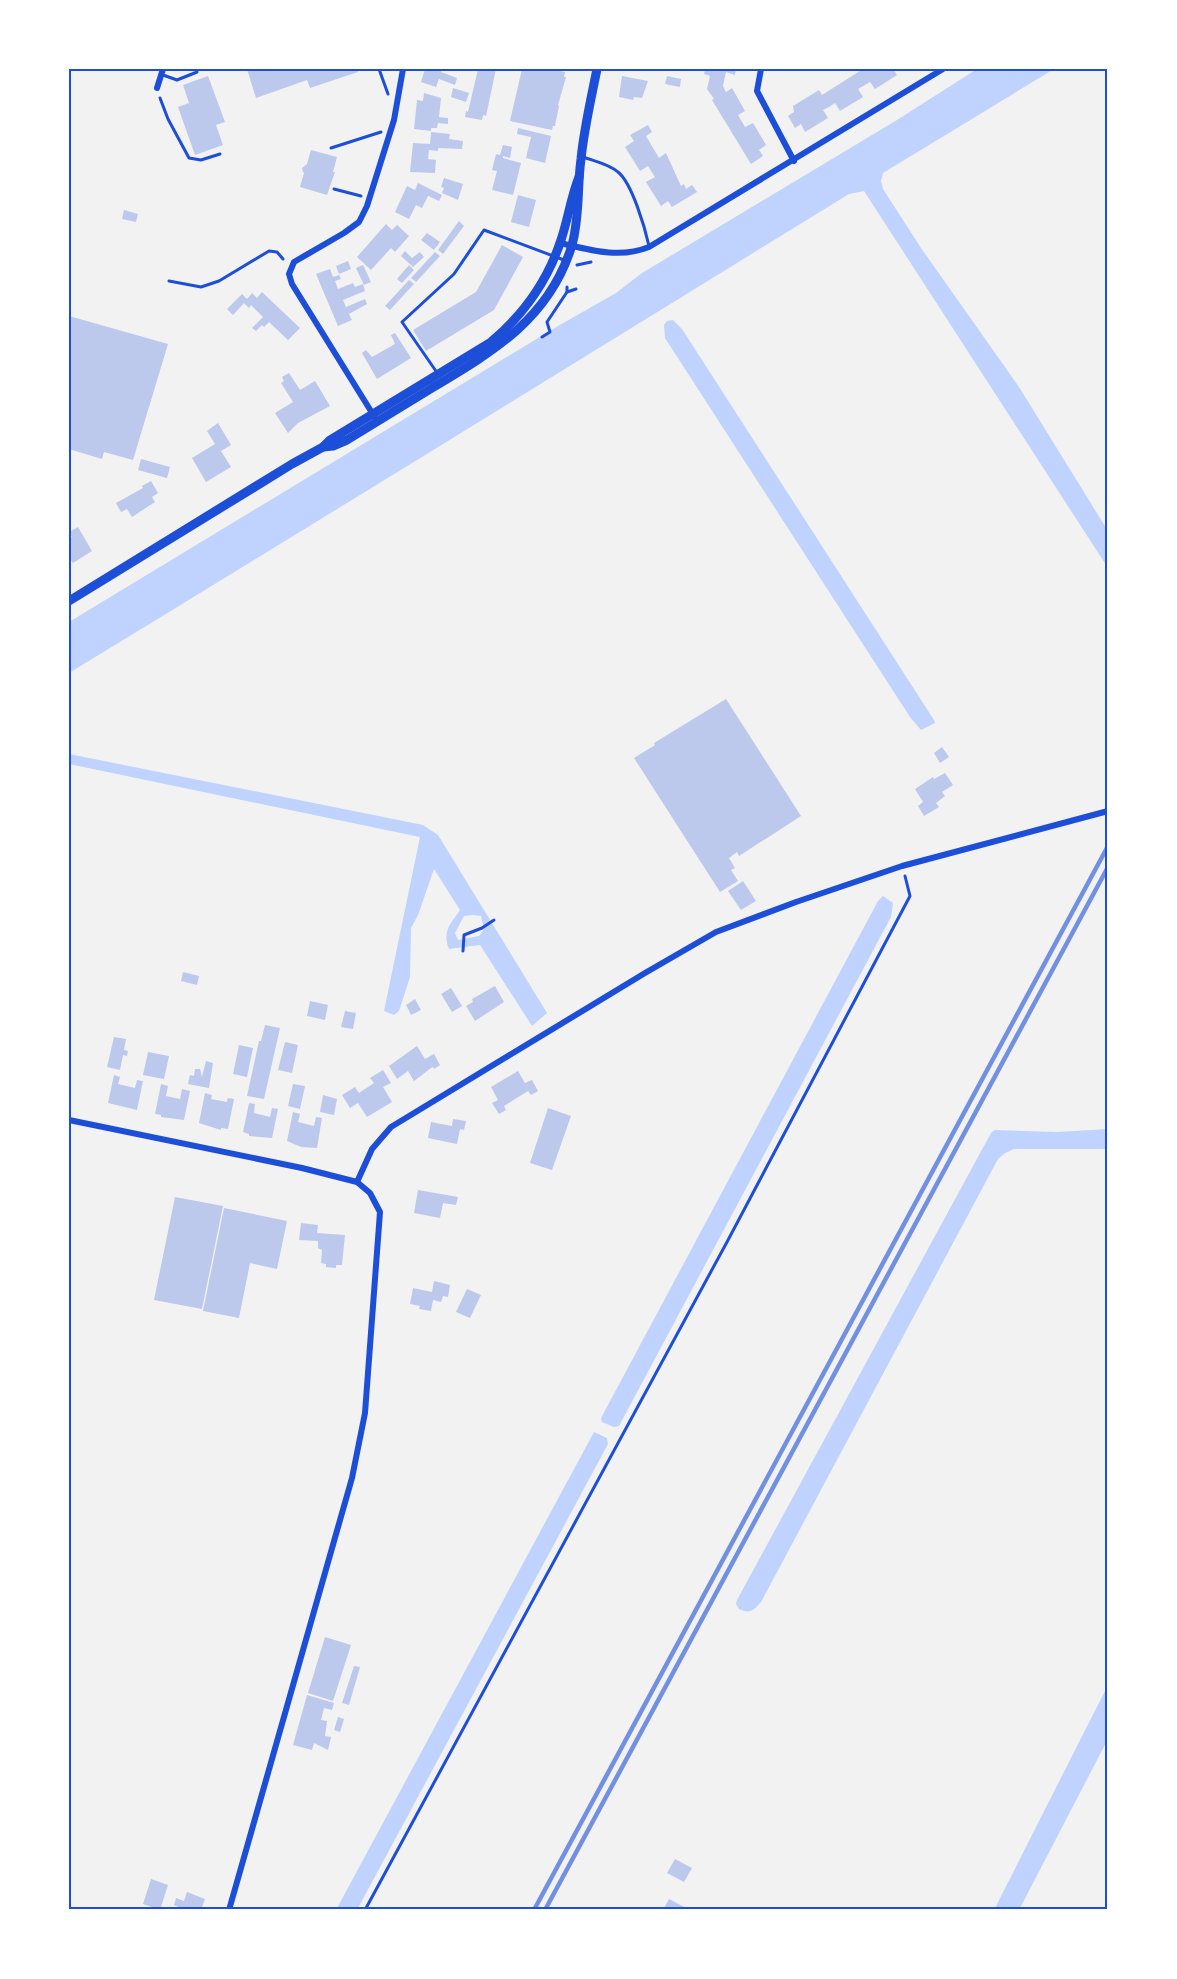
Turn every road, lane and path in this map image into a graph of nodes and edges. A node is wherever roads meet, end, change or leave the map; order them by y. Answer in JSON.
{"nodes":[{"id":1,"x":196,"y":69,"type":"edge"},
{"id":2,"x":403,"y":69,"type":"edge"},
{"id":3,"x":597,"y":69,"type":"edge"},
{"id":4,"x":760,"y":69,"type":"edge"},
{"id":5,"x":944,"y":69,"type":"edge"},
{"id":6,"x":162,"y":71,"type":"edge"},
{"id":7,"x":157,"y":88,"type":"joint"},
{"id":8,"x":391,"y":128,"type":"junction"},
{"id":9,"x":331,"y":148,"type":"dead end"},
{"id":10,"x":220,"y":154,"type":"dead end"},
{"id":11,"x":581,"y":157,"type":"junction"},
{"id":12,"x":794,"y":161,"type":"junction"},
{"id":13,"x":579,"y":177,"type":"junction"},
{"id":14,"x":334,"y":189,"type":"dead end"},
{"id":15,"x":369,"y":198,"type":"junction"},
{"id":16,"x":560,"y":243,"type":"junction"},
{"id":17,"x":572,"y":246,"type":"junction"},
{"id":18,"x":649,"y":247,"type":"junction"},
{"id":19,"x":555,"y":256,"type":"junction"},
{"id":20,"x":566,"y":260,"type":"junction"},
{"id":21,"x":291,"y":267,"type":"junction"},
{"id":22,"x":169,"y":281,"type":"dead end"},
{"id":23,"x":576,"y":289,"type":"dead end"},
{"id":24,"x":567,"y":292,"type":"dead end"},
{"id":25,"x":548,"y":326,"type":"dead end"},
{"id":26,"x":542,"y":337,"type":"dead end"},
{"id":27,"x":441,"y":378,"type":"junction"},
{"id":28,"x":375,"y":417,"type":"junction"},
{"id":29,"x":69,"y":601,"type":"edge"},
{"id":30,"x":1108,"y":811,"type":"edge"},
{"id":31,"x":902,"y":866,"type":"junction"},
{"id":32,"x":494,"y":920,"type":"dead end"},
{"id":33,"x":463,"y":951,"type":"dead end"},
{"id":34,"x":69,"y":1119,"type":"edge"},
{"id":35,"x":357,"y":1182,"type":"junction"},
{"id":36,"x":229,"y":1910,"type":"edge"},
{"id":37,"x":365,"y":1910,"type":"edge"}],
"edges":[{"from":1,"to":6,"type":"lane"},
{"from":2,"to":8,"type":"street"},
{"from":3,"to":11,"type":"main road"},
{"from":4,"to":12,"type":"street"},
{"from":5,"to":12,"type":"street"},
{"from":6,"to":7,"type":"street"},
{"from":7,"to":10,"type":"path"},
{"from":8,"to":9,"type":"path"},
{"from":8,"to":15,"type":"street"},
{"from":11,"to":13,"type":"main road"},
{"from":11,"to":18,"type":"lane"},
{"from":12,"to":18,"type":"street"},
{"from":13,"to":16,"type":"main road"},
{"from":13,"to":17,"type":"main road"},
{"from":14,"to":15,"type":"path"},
{"from":15,"to":21,"type":"street"},
{"from":16,"to":17,"type":"street"},
{"from":16,"to":19,"type":"main road"},
{"from":17,"to":18,"type":"street"},
{"from":17,"to":20,"type":"main road"},
{"from":19,"to":20,"type":"lane"},
{"from":19,"to":27,"type":"main road"},
{"from":19,"to":27,"type":"lane"},
{"from":20,"to":27,"type":"main road"},
{"from":21,"to":22,"type":"path"},
{"from":21,"to":28,"type":"street"},
{"from":23,"to":24,"type":"path"},
{"from":25,"to":26,"type":"path"},
{"from":27,"to":28,"type":"main road"},
{"from":28,"to":29,"type":"main road"},
{"from":30,"to":31,"type":"street"},
{"from":31,"to":35,"type":"street"},
{"from":31,"to":37,"type":"path"},
{"from":32,"to":33,"type":"path"},
{"from":34,"to":35,"type":"street"},
{"from":35,"to":36,"type":"street"}]}
